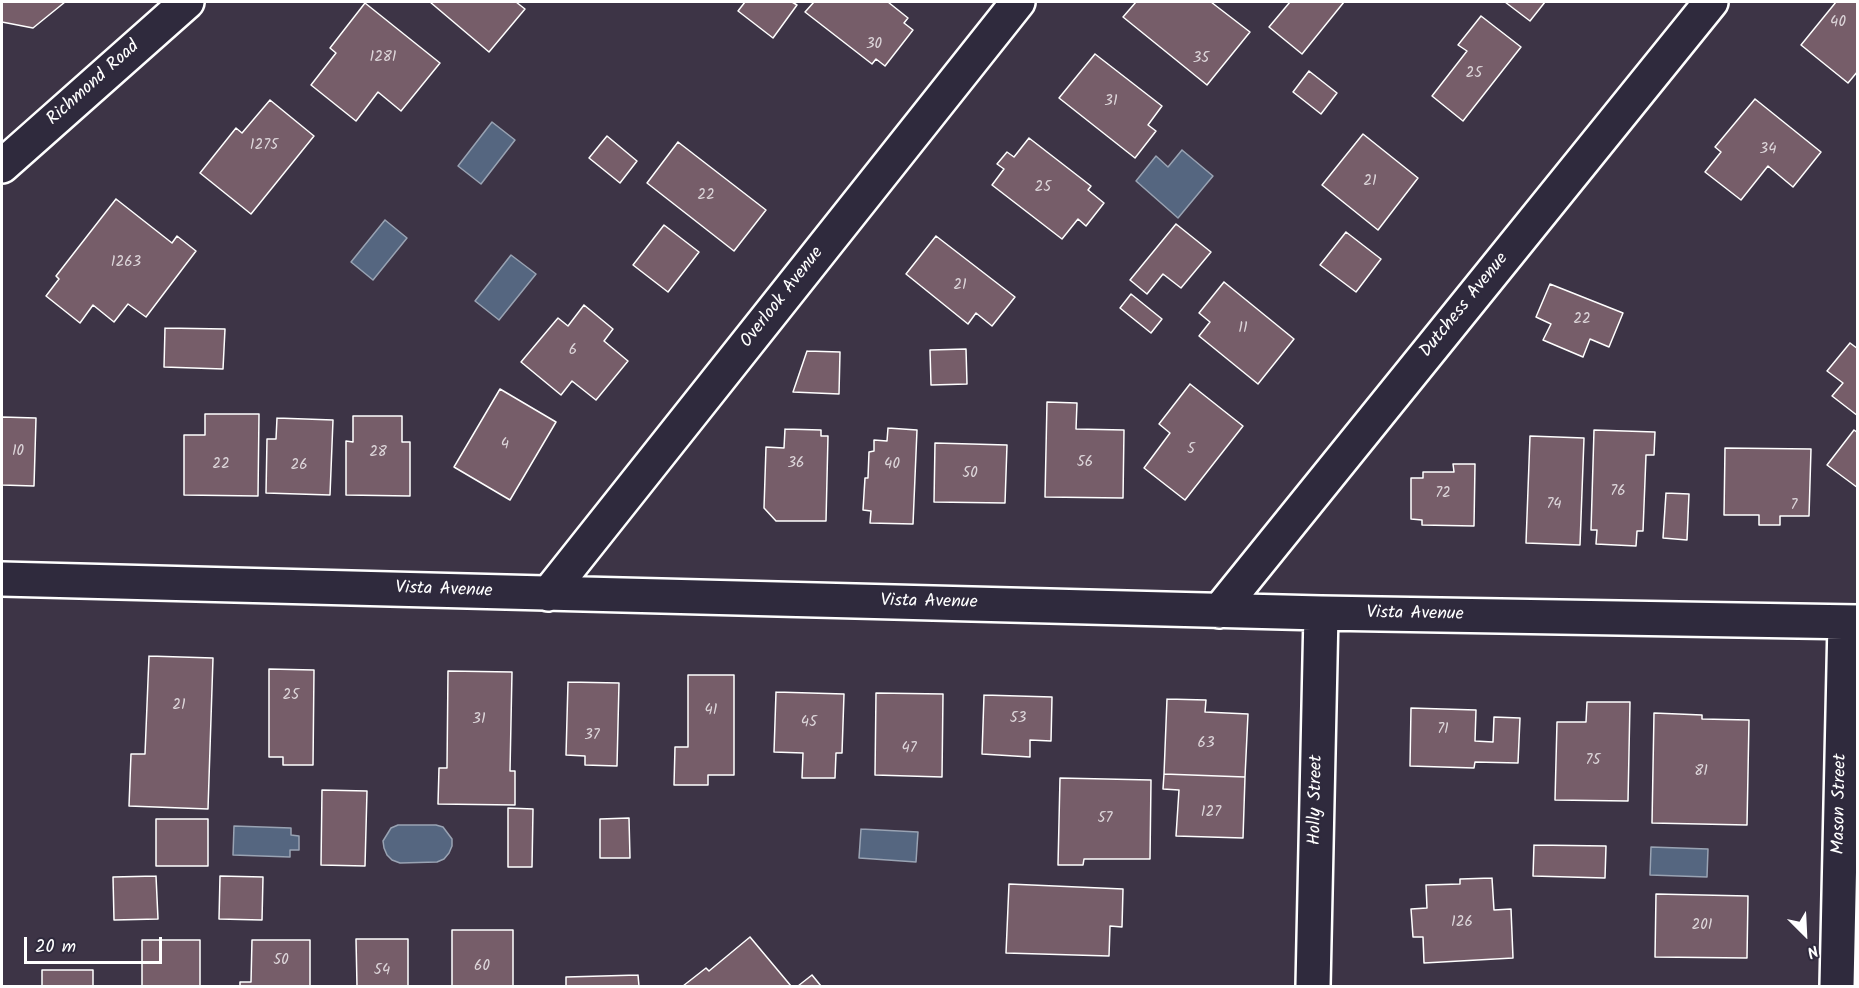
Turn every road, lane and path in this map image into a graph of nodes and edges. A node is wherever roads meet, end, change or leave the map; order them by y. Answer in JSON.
{"nodes":[{"id":1,"x":187,"y":2,"type":"edge"},
{"id":2,"x":1018,"y":2,"type":"edge"},
{"id":3,"x":1712,"y":2,"type":"edge"},
{"id":4,"x":2,"y":166,"type":"edge"},
{"id":5,"x":2,"y":579,"type":"edge"},
{"id":6,"x":548,"y":594,"type":"junction"},
{"id":7,"x":1219,"y":610,"type":"junction"},
{"id":8,"x":1321,"y":613,"type":"junction"},
{"id":9,"x":1851,"y":622,"type":"edge"},
{"id":10,"x":1313,"y":987,"type":"edge"},
{"id":11,"x":1837,"y":987,"type":"edge"}],
"edges":[{"from":1,"to":4,"type":"street","name":"Richmond Road"},
{"from":2,"to":6,"type":"street","name":"Overlook Avenue"},
{"from":3,"to":7,"type":"street","name":"Dutchess Avenue"},
{"from":5,"to":6,"type":"street","name":"Vista Avenue"},
{"from":6,"to":7,"type":"street","name":"Vista Avenue"},
{"from":7,"to":8,"type":"street","name":"Vista Avenue"},
{"from":8,"to":9,"type":"street","name":"Vista Avenue"},
{"from":8,"to":10,"type":"street","name":"Holly Street"},
{"from":9,"to":11,"type":"street","name":"Mason Street"}]}
